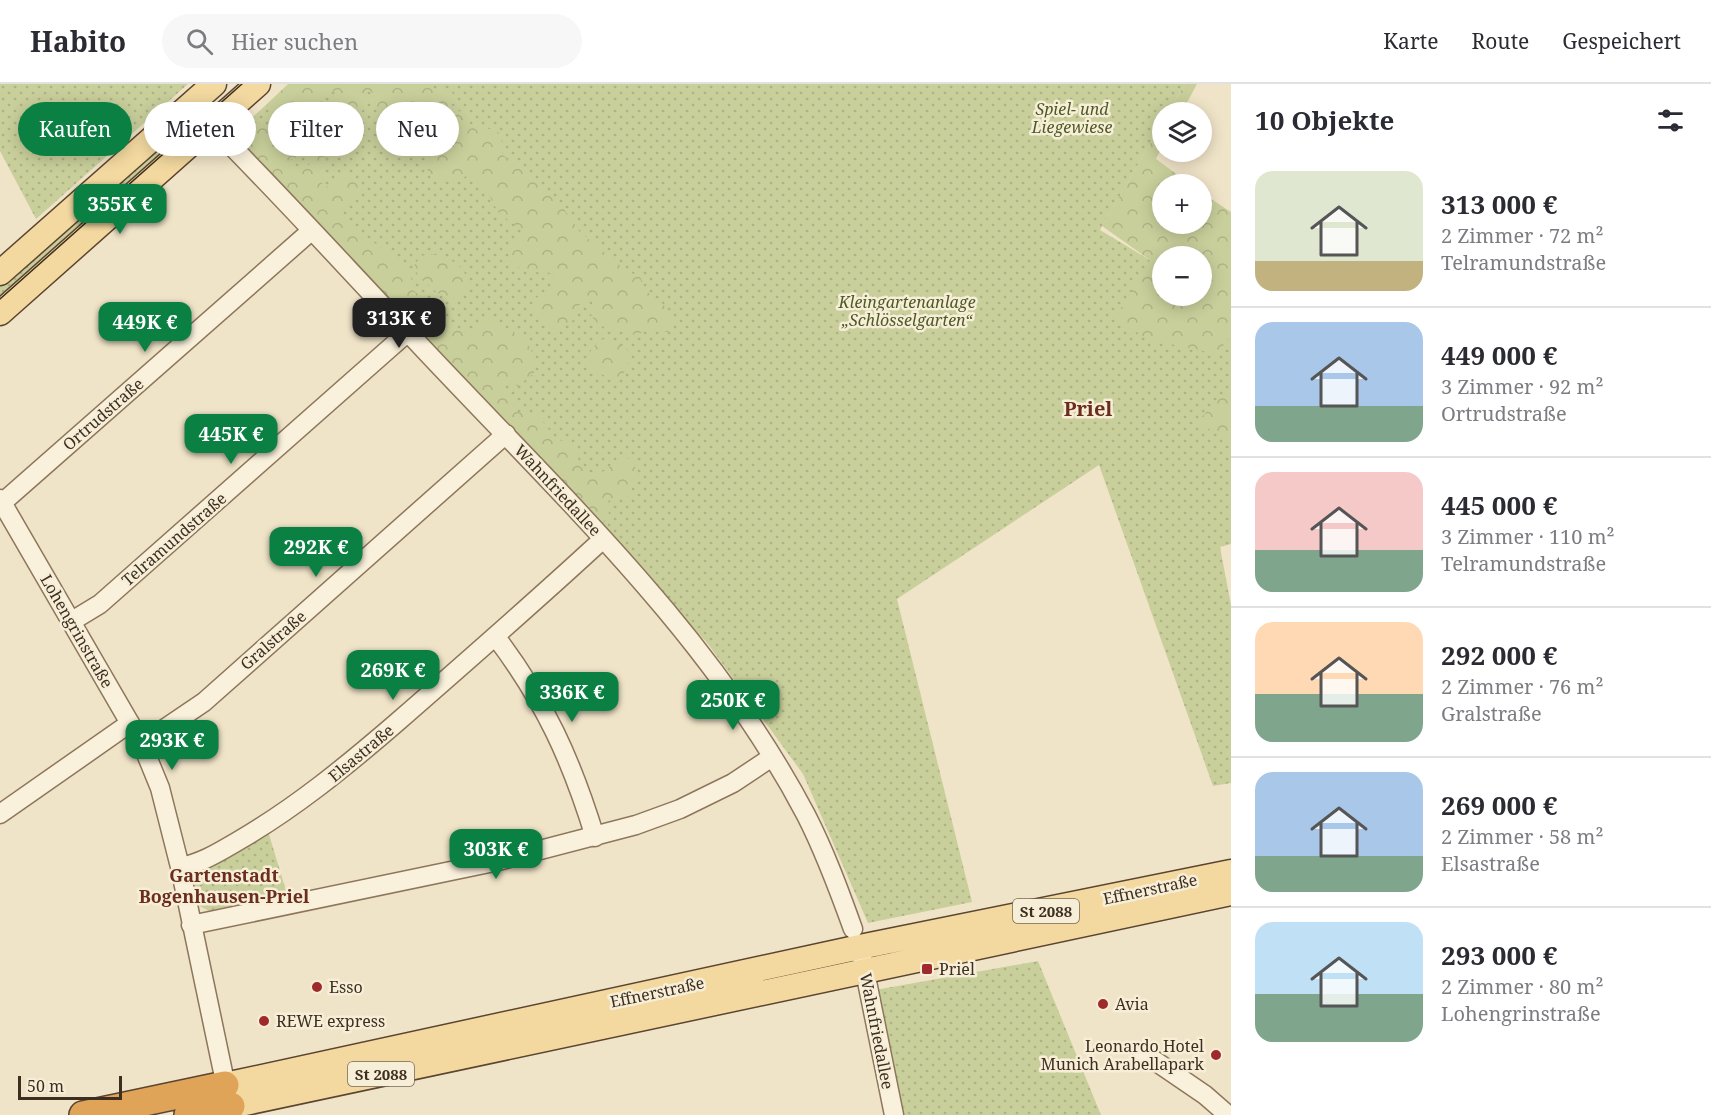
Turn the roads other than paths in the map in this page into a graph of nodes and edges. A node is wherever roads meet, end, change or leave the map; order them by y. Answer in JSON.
{"nodes":[{"id":1,"x":214,"y":84,"type":"edge"},
{"id":2,"x":258,"y":84,"type":"edge"},
{"id":3,"x":194,"y":102,"type":"edge"},
{"id":4,"x":238,"y":102,"type":"edge"},
{"id":5,"x":144,"y":146,"type":"edge"},
{"id":6,"x":178,"y":156,"type":"edge"},
{"id":7,"x":240,"y":156,"type":"edge"},
{"id":8,"x":311,"y":231,"type":"junction"},
{"id":9,"x":0,"y":273,"type":"edge"},
{"id":10,"x":0,"y":313,"type":"edge"},
{"id":11,"x":408,"y":333,"type":"junction"},
{"id":12,"x":506,"y":434,"type":"junction"},
{"id":13,"x":1,"y":500,"type":"edge"},
{"id":14,"x":603,"y":539,"type":"junction"},
{"id":15,"x":72,"y":621,"type":"junction"},
{"id":16,"x":496,"y":637,"type":"junction"},
{"id":17,"x":130,"y":723,"type":"junction"},
{"id":18,"x":142,"y":744,"type":"junction"},
{"id":19,"x":772,"y":756,"type":"junction"},
{"id":20,"x":0,"y":814,"type":"edge"},
{"id":21,"x":595,"y":837,"type":"junction"},
{"id":22,"x":180,"y":867,"type":"junction"},
{"id":23,"x":1231,"y":872,"type":"edge"},
{"id":24,"x":1231,"y":893,"type":"edge"},
{"id":25,"x":190,"y":925,"type":"junction"},
{"id":26,"x":860,"y":949,"type":"junction"},
{"id":27,"x":1142,"y":1052,"type":"dead end"},
{"id":28,"x":230,"y":1102,"type":"edge"},
{"id":29,"x":83,"y":1115,"type":"edge"},
{"id":30,"x":188,"y":1115,"type":"edge"},
{"id":31,"x":894,"y":1115,"type":"edge"},
{"id":32,"x":1227,"y":1115,"type":"edge"}],
"edges":[{"from":1,"to":3,"type":"main road"},
{"from":2,"to":4,"type":"main road"},
{"from":5,"to":9,"type":"main road"},
{"from":6,"to":10,"type":"main road"},
{"from":7,"to":8,"type":"street","name":"Wahnfriedallee"},
{"from":8,"to":11,"type":"street","name":"Wahnfriedallee"},
{"from":8,"to":13,"type":"street","name":"Ortrudstraße"},
{"from":11,"to":12,"type":"street","name":"Wahnfriedallee"},
{"from":11,"to":15,"type":"street","name":"Telramundstraße"},
{"from":12,"to":14,"type":"street","name":"Wahnfriedallee"},
{"from":12,"to":18,"type":"street","name":"Gralstraße"},
{"from":13,"to":15,"type":"street","name":"Lohengrinstraße"},
{"from":14,"to":16,"type":"street","name":"Elsastraße"},
{"from":14,"to":19,"type":"street","name":"Wahnfriedallee"},
{"from":15,"to":17,"type":"street","name":"Lohengrinstraße"},
{"from":16,"to":21,"type":"street"},
{"from":16,"to":22,"type":"street","name":"Elsastraße"},
{"from":17,"to":18,"type":"street","name":"Lohengrinstraße"},
{"from":17,"to":20,"type":"street"},
{"from":18,"to":22,"type":"street","name":"Lohengrinstraße"},
{"from":19,"to":21,"type":"street"},
{"from":19,"to":26,"type":"street","name":"Wahnfriedallee"},
{"from":21,"to":25,"type":"street"},
{"from":22,"to":25,"type":"street","name":"Lohengrinstraße"},
{"from":23,"to":26,"type":"main road","name":"Effnerstraße","number":"St 2088"},
{"from":24,"to":26,"type":"main road","name":"Effnerstraße","number":"St 2088"},
{"from":25,"to":28,"type":"street","name":"Lohengrinstraße"},
{"from":26,"to":28,"type":"main road","name":"Effnerstraße","number":"St 2088"},
{"from":26,"to":28,"type":"main road","name":"Effnerstraße","number":"St 2088"},
{"from":26,"to":31,"type":"street","name":"Wahnfriedallee"},
{"from":27,"to":32,"type":"street"},
{"from":28,"to":29,"type":"highway","name":"Effnerstraße","number":"St 2088"},
{"from":28,"to":30,"type":"highway","name":"Effnerstraße","number":"St 2088"}]}
